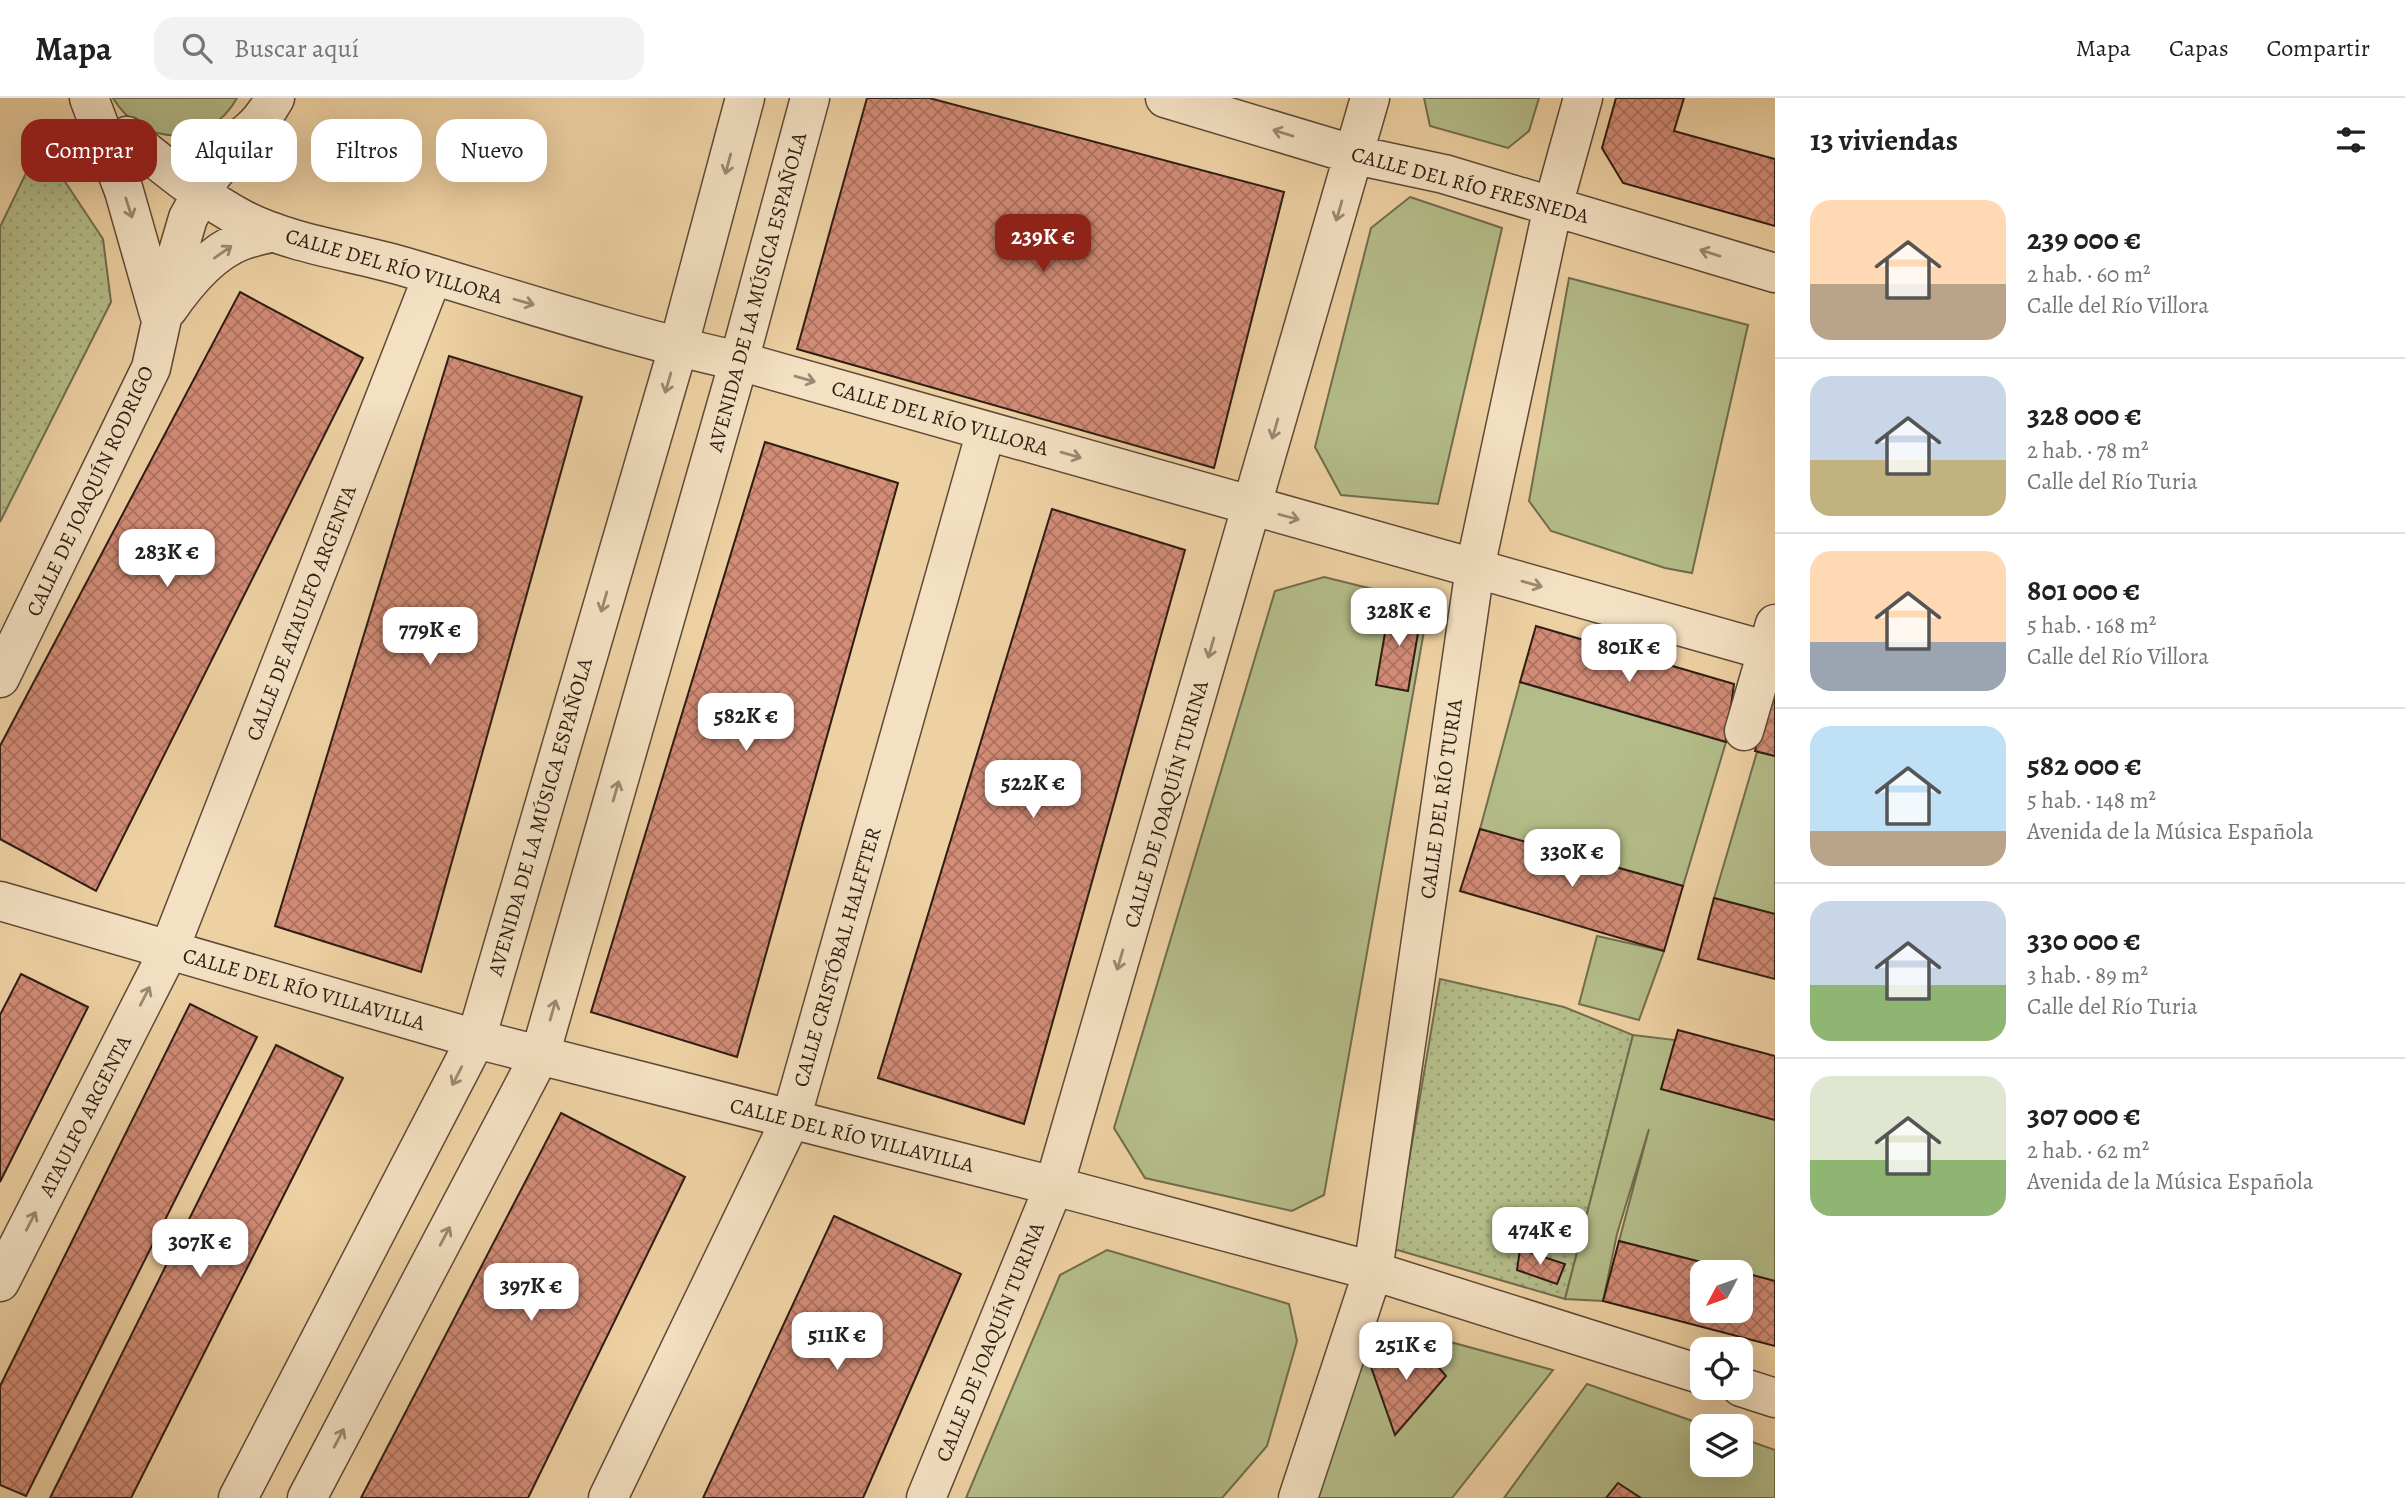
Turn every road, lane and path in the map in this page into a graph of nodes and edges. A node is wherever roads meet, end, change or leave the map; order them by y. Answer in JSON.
{"nodes":[{"id":1,"x":90,"y":98,"type":"edge"},
{"id":2,"x":275,"y":98,"type":"edge"},
{"id":3,"x":745,"y":98,"type":"edge"},
{"id":4,"x":810,"y":98,"type":"edge"},
{"id":5,"x":1165,"y":98,"type":"edge"},
{"id":6,"x":1370,"y":98,"type":"edge"},
{"id":7,"x":1583,"y":98,"type":"edge"},
{"id":8,"x":108,"y":119,"type":"edge"},
{"id":9,"x":262,"y":119,"type":"edge"},
{"id":10,"x":1355,"y":155,"type":"junction"},
{"id":11,"x":157,"y":160,"type":"edge"},
{"id":12,"x":208,"y":182,"type":"edge"},
{"id":13,"x":202,"y":192,"type":"junction"},
{"id":14,"x":1553,"y":206,"type":"junction"},
{"id":15,"x":273,"y":232,"type":"junction"},
{"id":16,"x":1775,"y":273,"type":"edge"},
{"id":17,"x":433,"y":275,"type":"junction"},
{"id":18,"x":161,"y":320,"type":"junction"},
{"id":19,"x":678,"y":348,"type":"junction"},
{"id":20,"x":739,"y":361,"type":"junction"},
{"id":21,"x":986,"y":431,"type":"junction"},
{"id":22,"x":1252,"y":507,"type":"junction"},
{"id":23,"x":1475,"y":568,"type":"junction"},
{"id":24,"x":1772,"y":643,"type":"edge"},
{"id":25,"x":0,"y":678,"type":"edge"},
{"id":26,"x":1744,"y":731,"type":"dead end"},
{"id":27,"x":0,"y":901,"type":"edge"},
{"id":28,"x":169,"y":950,"type":"junction"},
{"id":29,"x":476,"y":1039,"type":"junction"},
{"id":30,"x":540,"y":1055,"type":"junction"},
{"id":31,"x":791,"y":1119,"type":"junction"},
{"id":32,"x":1054,"y":1186,"type":"junction"},
{"id":33,"x":1373,"y":1271,"type":"junction"},
{"id":34,"x":0,"y":1282,"type":"edge"},
{"id":35,"x":1690,"y":1371,"type":"edge"},
{"id":36,"x":1753,"y":1391,"type":"edge"},
{"id":37,"x":1775,"y":1398,"type":"edge"},
{"id":38,"x":239,"y":1498,"type":"edge"},
{"id":39,"x":307,"y":1498,"type":"edge"},
{"id":40,"x":608,"y":1498,"type":"edge"},
{"id":41,"x":926,"y":1498,"type":"edge"},
{"id":42,"x":1298,"y":1498,"type":"edge"}],
"edges":[{"from":1,"to":8,"type":"street"},
{"from":1,"to":18,"type":"street","one_way":true},
{"from":2,"to":9,"type":"street"},
{"from":3,"to":19,"type":"street","name":"AVENIDA DE LA MÚSICA ESPAÑOLA","one_way":true},
{"from":4,"to":20,"type":"street","name":"AVENIDA DE LA MÚSICA ESPAÑOLA"},
{"from":10,"to":5,"type":"street","name":"CALLE DEL RÍO FRESNEDA","one_way":true},
{"from":6,"to":10,"type":"street","name":"CALLE DE JOAQUÍN TURINA"},
{"from":7,"to":14,"type":"street","name":"CALLE DEL RÍO TURIA"},
{"from":10,"to":14,"type":"street","name":"CALLE DEL RÍO FRESNEDA"},
{"from":10,"to":22,"type":"street","name":"CALLE DE JOAQUÍN TURINA","one_way":true},
{"from":11,"to":13,"type":"street","name":"CALLE DEL RÍO VILLORA"},
{"from":12,"to":13,"type":"street"},
{"from":13,"to":15,"type":"street","name":"CALLE DEL RÍO VILLORA"},
{"from":13,"to":18,"type":"street"},
{"from":16,"to":14,"type":"street","name":"CALLE DEL RÍO FRESNEDA","one_way":true},
{"from":14,"to":23,"type":"street","name":"CALLE DEL RÍO TURIA"},
{"from":15,"to":17,"type":"street","name":"CALLE DEL RÍO VILLORA"},
{"from":18,"to":15,"type":"street","name":"CALLE DE JOAQUÍN RODRIGO","one_way":true},
{"from":17,"to":19,"type":"street","name":"CALLE DEL RÍO VILLORA","one_way":true},
{"from":17,"to":28,"type":"street","name":"CALLE DE ATAULFO ARGENTA"},
{"from":18,"to":25,"type":"street","name":"CALLE DE JOAQUÍN RODRIGO"},
{"from":19,"to":20,"type":"street","name":"CALLE DEL RÍO VILLORA"},
{"from":19,"to":29,"type":"street","name":"AVENIDA DE LA MÚSICA ESPAÑOLA","one_way":true},
{"from":20,"to":21,"type":"street","name":"CALLE DEL RÍO VILLORA","one_way":true},
{"from":30,"to":20,"type":"street","name":"AVENIDA DE LA MÚSICA ESPAÑOLA","one_way":true},
{"from":21,"to":22,"type":"street","name":"CALLE DEL RÍO VILLORA","one_way":true},
{"from":21,"to":31,"type":"street","name":"CALLE CRISTÓBAL HALFFTER"},
{"from":22,"to":23,"type":"street","name":"CALLE DEL RÍO VILLORA","one_way":true},
{"from":22,"to":32,"type":"street","name":"CALLE DE JOAQUÍN TURINA","one_way":true},
{"from":23,"to":24,"type":"street","name":"CALLE DEL RÍO VILLORA","one_way":true},
{"from":23,"to":33,"type":"street","name":"CALLE DEL RÍO TURIA"},
{"from":24,"to":26,"type":"street"},
{"from":27,"to":28,"type":"street","name":"CALLE DEL RÍO VILLAVILLA"},
{"from":28,"to":29,"type":"street","name":"CALLE DEL RÍO VILLAVILLA"},
{"from":34,"to":28,"type":"street","name":"ATAULFO ARGENTA","one_way":true},
{"from":29,"to":30,"type":"street","name":"CALLE DEL RÍO VILLAVILLA"},
{"from":29,"to":38,"type":"street","name":"AVENIDA DE LA MÚSICA ESPAÑOLA","one_way":true},
{"from":30,"to":31,"type":"street","name":"CALLE DEL RÍO VILLAVILLA"},
{"from":39,"to":30,"type":"street","name":"AVENIDA DE LA MÚSICA ESPAÑOLA","one_way":true},
{"from":31,"to":32,"type":"street","name":"CALLE DEL RÍO VILLAVILLA"},
{"from":31,"to":40,"type":"street","name":"CALLE CRISTÓBAL HALFFTER"},
{"from":32,"to":33,"type":"street","name":"CALLE DEL RÍO VILLAVILLA"},
{"from":32,"to":41,"type":"street","name":"CALLE DE JOAQUÍN TURINA"},
{"from":33,"to":35,"type":"street","name":"CALLE DEL RÍO VILLAVILLA"},
{"from":33,"to":42,"type":"street","name":"CALLE DEL RÍO TURIA"},
{"from":36,"to":37,"type":"street"}]}
